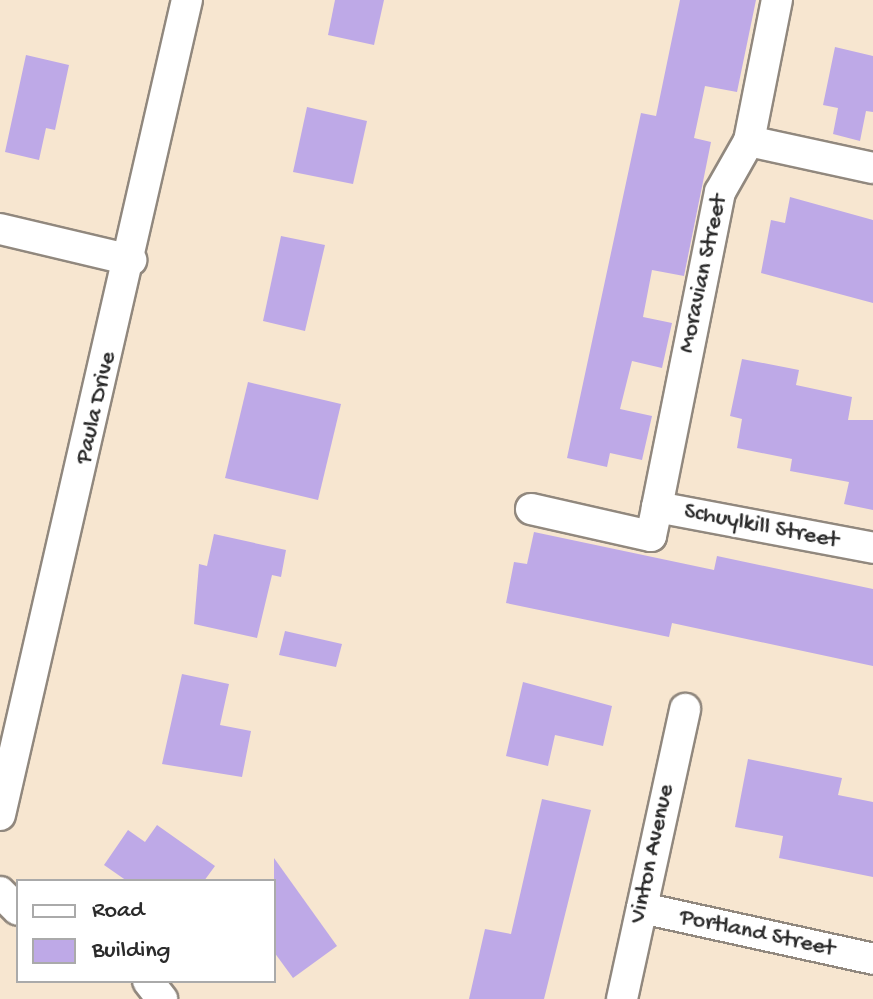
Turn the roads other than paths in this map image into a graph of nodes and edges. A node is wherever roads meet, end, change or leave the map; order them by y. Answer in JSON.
{"nodes":[{"id":1,"x":187,"y":0,"type":"edge"},
{"id":2,"x":777,"y":0,"type":"edge"},
{"id":3,"x":749,"y":141,"type":"junction"},
{"id":4,"x":873,"y":168,"type":"edge"},
{"id":5,"x":0,"y":229,"type":"edge"},
{"id":6,"x":131,"y":260,"type":"junction"},
{"id":7,"x":657,"y":507,"type":"junction"},
{"id":8,"x":531,"y":509,"type":"dead end"},
{"id":9,"x":873,"y":548,"type":"edge"},
{"id":10,"x":685,"y":709,"type":"dead end"},
{"id":11,"x":0,"y":815,"type":"edge"},
{"id":12,"x":0,"y":892,"type":"edge"},
{"id":13,"x":16,"y":908,"type":"edge"},
{"id":14,"x":642,"y":908,"type":"junction"},
{"id":15,"x":873,"y":959,"type":"edge"},
{"id":16,"x":150,"y":983,"type":"edge"},
{"id":17,"x":162,"y":999,"type":"edge"},
{"id":18,"x":622,"y":999,"type":"edge"}],
"edges":[{"from":1,"to":6,"type":"street","name":"Paula Drive"},
{"from":2,"to":3,"type":"street","name":"Moravian Street"},
{"from":3,"to":4,"type":"street"},
{"from":3,"to":7,"type":"street","name":"Moravian Street"},
{"from":5,"to":6,"type":"street"},
{"from":6,"to":11,"type":"street","name":"Paula Drive"},
{"from":7,"to":8,"type":"street","name":"Schuylkill Street"},
{"from":7,"to":9,"type":"street","name":"Schuylkill Street"},
{"from":10,"to":14,"type":"street","name":"Vinton Avenue"},
{"from":12,"to":13,"type":"street"},
{"from":14,"to":15,"type":"street","name":"Portland Street"},
{"from":14,"to":18,"type":"street","name":"Vinton Avenue"},
{"from":16,"to":17,"type":"street"}]}
